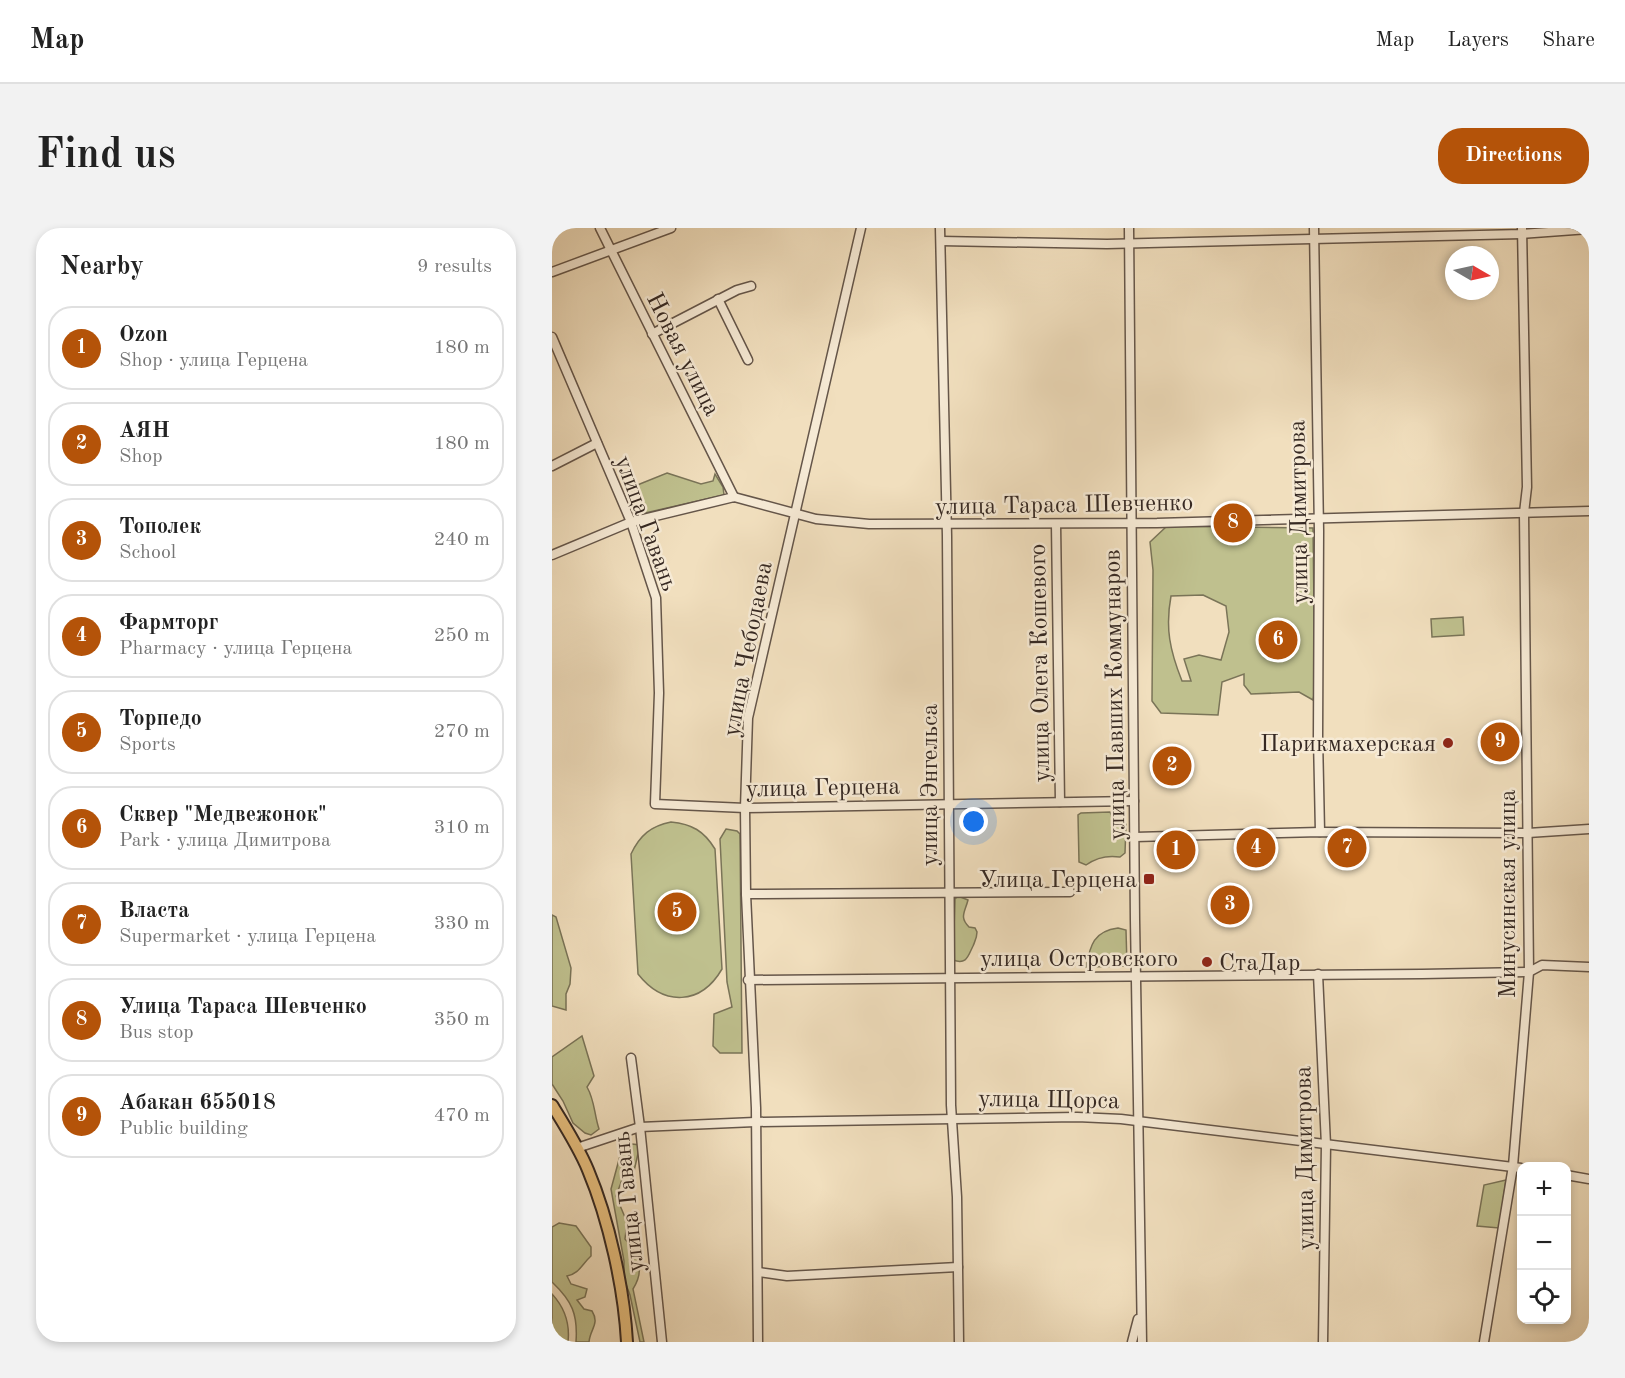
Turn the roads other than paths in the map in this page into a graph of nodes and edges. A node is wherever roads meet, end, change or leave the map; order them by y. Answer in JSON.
{"nodes":[{"id":1,"x":600,"y":228,"type":"edge"},
{"id":2,"x":671,"y":228,"type":"edge"},
{"id":3,"x":861,"y":228,"type":"edge"},
{"id":4,"x":940,"y":228,"type":"edge"},
{"id":5,"x":1130,"y":228,"type":"edge"},
{"id":6,"x":1314,"y":228,"type":"edge"},
{"id":7,"x":1589,"y":229,"type":"edge"},
{"id":8,"x":1522,"y":231,"type":"edge"},
{"id":9,"x":1453,"y":232,"type":"edge"},
{"id":10,"x":1314,"y":238,"type":"junction"},
{"id":11,"x":941,"y":241,"type":"junction"},
{"id":12,"x":1130,"y":243,"type":"junction"},
{"id":13,"x":610,"y":250,"type":"junction"},
{"id":14,"x":552,"y":272,"type":"edge"},
{"id":15,"x":751,"y":286,"type":"dead end"},
{"id":16,"x":718,"y":299,"type":"junction"},
{"id":17,"x":652,"y":334,"type":"junction"},
{"id":18,"x":552,"y":337,"type":"edge"},
{"id":19,"x":748,"y":360,"type":"dead end"},
{"id":20,"x":597,"y":443,"type":"junction"},
{"id":21,"x":552,"y":466,"type":"edge"},
{"id":22,"x":734,"y":497,"type":"junction"},
{"id":23,"x":1589,"y":511,"type":"edge"},
{"id":24,"x":1524,"y":513,"type":"junction"},
{"id":25,"x":794,"y":515,"type":"junction"},
{"id":26,"x":1319,"y":518,"type":"junction"},
{"id":27,"x":631,"y":522,"type":"junction"},
{"id":28,"x":1132,"y":523,"type":"junction"},
{"id":29,"x":1056,"y":524,"type":"junction"},
{"id":30,"x":945,"y":525,"type":"junction"},
{"id":31,"x":552,"y":555,"type":"edge"},
{"id":32,"x":1134,"y":801,"type":"junction"},
{"id":33,"x":1060,"y":802,"type":"junction"},
{"id":34,"x":655,"y":804,"type":"joint"},
{"id":35,"x":949,"y":805,"type":"junction"},
{"id":36,"x":745,"y":808,"type":"junction"},
{"id":37,"x":1589,"y":829,"type":"edge"},
{"id":38,"x":1320,"y":832,"type":"junction"},
{"id":39,"x":1528,"y":833,"type":"junction"},
{"id":40,"x":1135,"y":837,"type":"junction"},
{"id":41,"x":1070,"y":892,"type":"dead end"},
{"id":42,"x":746,"y":894,"type":"junction"},
{"id":43,"x":949,"y":894,"type":"junction"},
{"id":44,"x":1589,"y":967,"type":"edge"},
{"id":45,"x":1529,"y":972,"type":"junction"},
{"id":46,"x":1318,"y":974,"type":"junction"},
{"id":47,"x":951,"y":978,"type":"junction"},
{"id":48,"x":1136,"y":978,"type":"junction"},
{"id":49,"x":748,"y":980,"type":"junction"},
{"id":50,"x":631,"y":1058,"type":"dead end"},
{"id":51,"x":552,"y":1105,"type":"edge"},
{"id":52,"x":951,"y":1118,"type":"junction"},
{"id":53,"x":1138,"y":1121,"type":"junction"},
{"id":54,"x":755,"y":1122,"type":"junction"},
{"id":55,"x":640,"y":1127,"type":"junction"},
{"id":56,"x":1326,"y":1145,"type":"junction"},
{"id":57,"x":577,"y":1148,"type":"junction"},
{"id":58,"x":1517,"y":1162,"type":"edge"},
{"id":59,"x":1517,"y":1167,"type":"edge"},
{"id":60,"x":1571,"y":1176,"type":"edge"},
{"id":61,"x":1589,"y":1179,"type":"edge"},
{"id":62,"x":958,"y":1267,"type":"junction"},
{"id":63,"x":758,"y":1272,"type":"junction"},
{"id":64,"x":1140,"y":1306,"type":"junction"},
{"id":65,"x":627,"y":1342,"type":"edge"},
{"id":66,"x":662,"y":1342,"type":"edge"},
{"id":67,"x":759,"y":1342,"type":"edge"},
{"id":68,"x":959,"y":1342,"type":"edge"},
{"id":69,"x":1132,"y":1342,"type":"edge"},
{"id":70,"x":1142,"y":1342,"type":"edge"},
{"id":71,"x":1323,"y":1342,"type":"edge"},
{"id":72,"x":1484,"y":1342,"type":"edge"}],
"edges":[{"from":1,"to":13,"type":"street","name":"Новая улица"},
{"from":2,"to":13,"type":"street"},
{"from":3,"to":25,"type":"street","name":"улица Чебодаева"},
{"from":4,"to":11,"type":"street","name":"улица Энгельса"},
{"from":5,"to":12,"type":"street","name":"улица Павших Коммунаров"},
{"from":6,"to":10,"type":"street","name":"улица Димитрова"},
{"from":7,"to":8,"type":"street"},
{"from":8,"to":9,"type":"street"},
{"from":8,"to":24,"type":"street","name":"Минусинская улица"},
{"from":9,"to":10,"type":"street"},
{"from":10,"to":12,"type":"street"},
{"from":10,"to":26,"type":"street","name":"улица Димитрова"},
{"from":11,"to":12,"type":"street"},
{"from":11,"to":30,"type":"street","name":"улица Энгельса"},
{"from":12,"to":28,"type":"street","name":"улица Павших Коммунаров"},
{"from":13,"to":14,"type":"street"},
{"from":13,"to":17,"type":"street","name":"Новая улица"},
{"from":15,"to":16,"type":"street"},
{"from":16,"to":17,"type":"street"},
{"from":16,"to":19,"type":"street"},
{"from":17,"to":22,"type":"street","name":"Новая улица"},
{"from":18,"to":20,"type":"street","name":"улица Гавань"},
{"from":20,"to":21,"type":"street"},
{"from":20,"to":27,"type":"street","name":"улица Гавань"},
{"from":22,"to":25,"type":"street","name":"улица Тараса Шевченко"},
{"from":22,"to":27,"type":"street"},
{"from":23,"to":24,"type":"street","name":"улица Тараса Шевченко"},
{"from":24,"to":26,"type":"street","name":"улица Тараса Шевченко"},
{"from":24,"to":39,"type":"street","name":"Минусинская улица"},
{"from":25,"to":30,"type":"street","name":"улица Тараса Шевченко"},
{"from":25,"to":36,"type":"street","name":"улица Чебодаева"},
{"from":26,"to":28,"type":"street","name":"улица Тараса Шевченко"},
{"from":26,"to":38,"type":"street","name":"улица Димитрова"},
{"from":27,"to":31,"type":"street"},
{"from":27,"to":34,"type":"street","name":"улица Гавань"},
{"from":28,"to":29,"type":"street","name":"улица Тараса Шевченко"},
{"from":28,"to":32,"type":"street","name":"улица Павших Коммунаров"},
{"from":29,"to":30,"type":"street","name":"улица Тараса Шевченко"},
{"from":29,"to":33,"type":"street","name":"улица Олега Кошевого"},
{"from":30,"to":35,"type":"street","name":"улица Энгельса"},
{"from":32,"to":33,"type":"street","name":"улица Герцена"},
{"from":32,"to":40,"type":"street","name":"улица Павших Коммунаров"},
{"from":33,"to":35,"type":"street","name":"улица Герцена"},
{"from":34,"to":36,"type":"street","name":"улица Герцена"},
{"from":35,"to":36,"type":"street","name":"улица Герцена"},
{"from":35,"to":43,"type":"street","name":"улица Энгельса"},
{"from":36,"to":42,"type":"street","name":"улица Чебодаева"},
{"from":37,"to":39,"type":"street"},
{"from":38,"to":39,"type":"street"},
{"from":38,"to":40,"type":"street"},
{"from":39,"to":45,"type":"street","name":"Минусинская улица"},
{"from":40,"to":48,"type":"street","name":"улица Павших Коммунаров"},
{"from":41,"to":43,"type":"street"},
{"from":42,"to":43,"type":"street"},
{"from":42,"to":49,"type":"street","name":"улица Чебодаева"},
{"from":43,"to":47,"type":"street","name":"улица Энгельса"},
{"from":44,"to":45,"type":"street","name":"улица Островского"},
{"from":45,"to":46,"type":"street","name":"улица Островского"},
{"from":45,"to":58,"type":"street","name":"Минусинская улица"},
{"from":46,"to":48,"type":"street","name":"улица Островского"},
{"from":46,"to":56,"type":"street","name":"улица Димитрова"},
{"from":47,"to":48,"type":"street","name":"улица Островского"},
{"from":47,"to":49,"type":"street","name":"улица Островского"},
{"from":47,"to":52,"type":"street","name":"улица Энгельса"},
{"from":48,"to":53,"type":"street","name":"улица Павших Коммунаров"},
{"from":49,"to":54,"type":"street","name":"улица Чебодаева"},
{"from":50,"to":55,"type":"street","name":"улица Гавань"},
{"from":51,"to":57,"type":"main road"},
{"from":52,"to":53,"type":"street","name":"улица Щорса"},
{"from":52,"to":54,"type":"street","name":"улица Щорса"},
{"from":52,"to":62,"type":"street","name":"улица Энгельса"},
{"from":53,"to":56,"type":"street","name":"улица Щорса"},
{"from":53,"to":64,"type":"street","name":"улица Павших Коммунаров"},
{"from":54,"to":55,"type":"street","name":"улица Щорса"},
{"from":54,"to":63,"type":"street","name":"улица Чебодаева"},
{"from":55,"to":57,"type":"street","name":"улица Щорса"},
{"from":55,"to":66,"type":"street","name":"улица Гавань"},
{"from":56,"to":59,"type":"street","name":"улица Щорса"},
{"from":56,"to":71,"type":"street","name":"улица Димитрова"},
{"from":57,"to":65,"type":"main road"},
{"from":59,"to":72,"type":"street","name":"Минусинская улица"},
{"from":60,"to":61,"type":"street"},
{"from":62,"to":63,"type":"street"},
{"from":62,"to":68,"type":"street","name":"улица Энгельса"},
{"from":63,"to":67,"type":"street","name":"улица Чебодаева"},
{"from":64,"to":69,"type":"street"},
{"from":64,"to":70,"type":"street","name":"улица Павших Коммунаров"}]}
